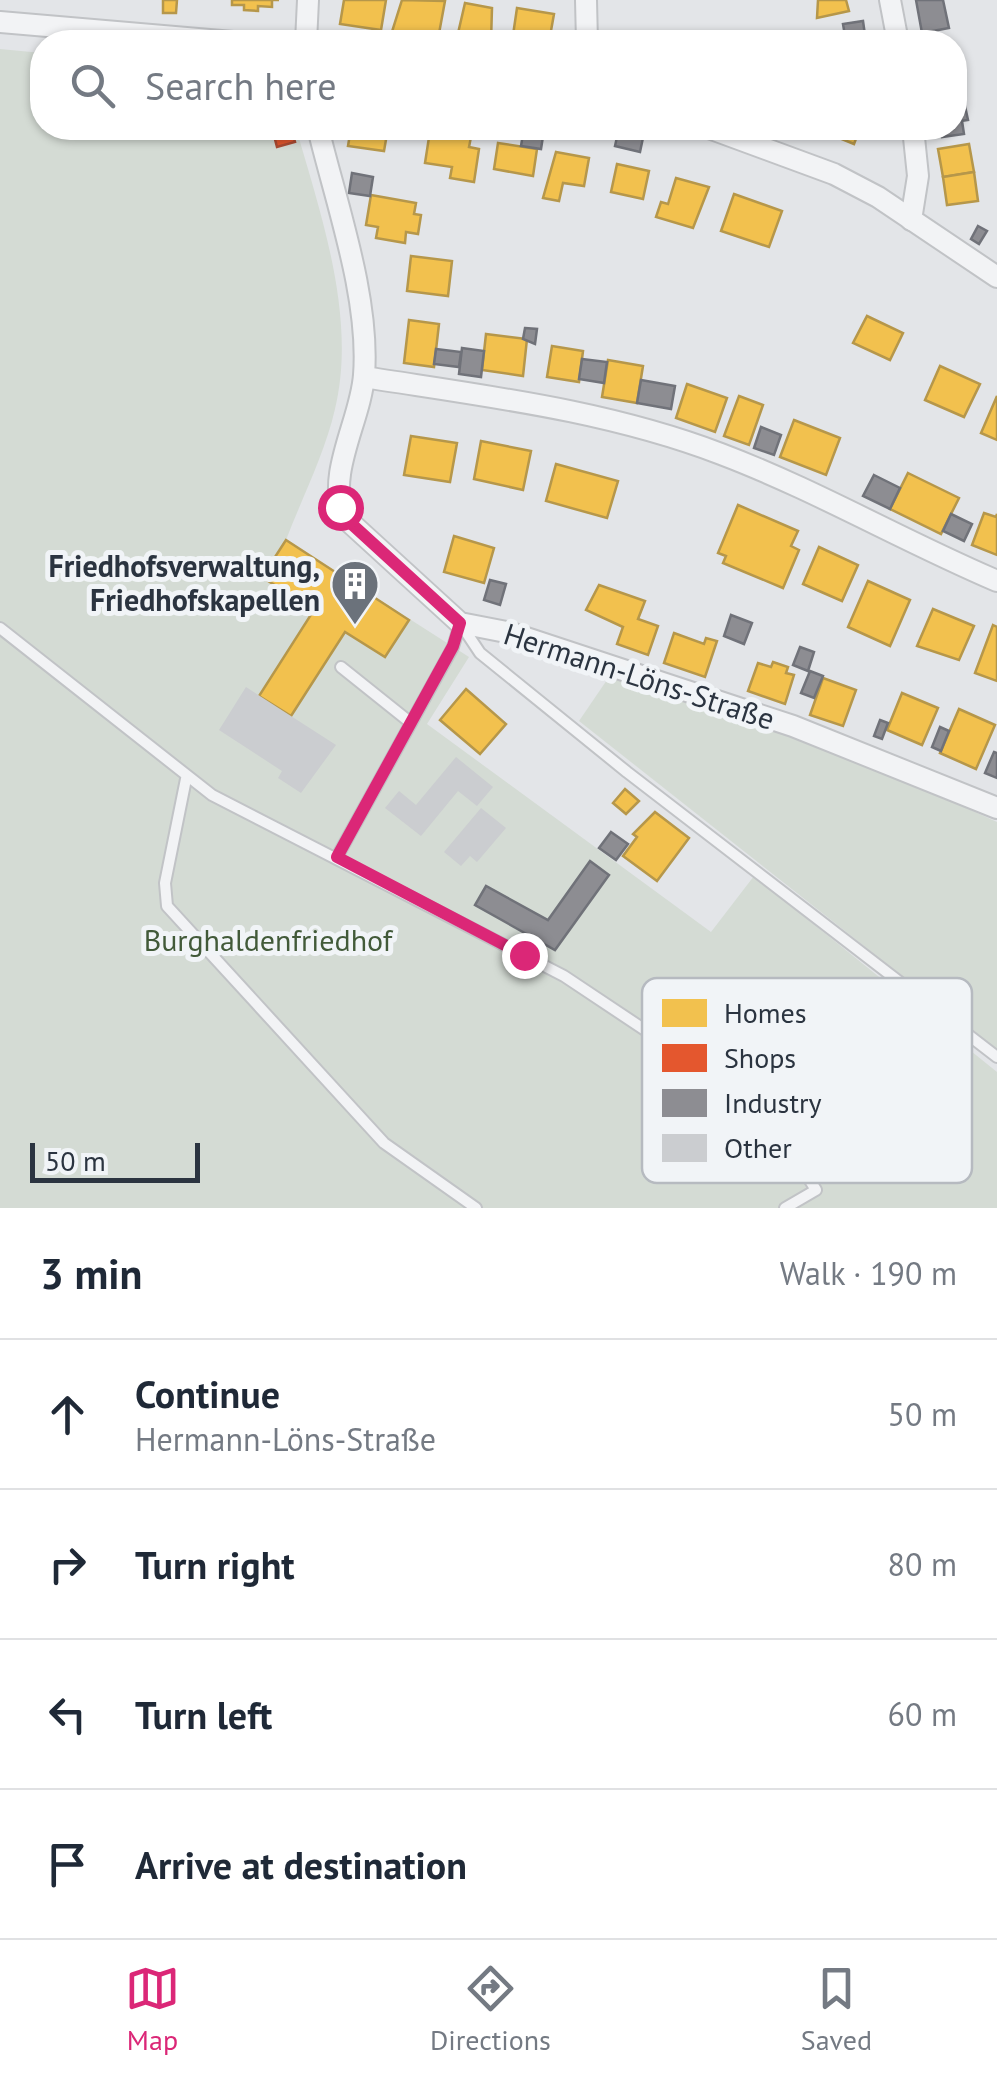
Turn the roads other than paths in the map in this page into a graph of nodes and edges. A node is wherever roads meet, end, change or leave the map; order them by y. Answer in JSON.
{"nodes":[{"id":1,"x":308,"y":0,"type":"edge"},
{"id":2,"x":586,"y":0,"type":"edge"},
{"id":3,"x":890,"y":0,"type":"edge"},
{"id":4,"x":0,"y":22,"type":"edge"},
{"id":5,"x":93,"y":30,"type":"edge"},
{"id":6,"x":307,"y":30,"type":"edge"},
{"id":7,"x":587,"y":30,"type":"edge"},
{"id":8,"x":896,"y":30,"type":"edge"},
{"id":9,"x":321,"y":140,"type":"edge"},
{"id":10,"x":742,"y":140,"type":"edge"},
{"id":11,"x":914,"y":140,"type":"edge"},
{"id":12,"x":911,"y":220,"type":"junction"},
{"id":13,"x":997,"y":277,"type":"edge"},
{"id":14,"x":364,"y":377,"type":"junction"},
{"id":15,"x":997,"y":581,"type":"edge"},
{"id":16,"x":460,"y":623,"type":"junction"},
{"id":17,"x":0,"y":628,"type":"edge"},
{"id":18,"x":341,"y":667,"type":"dead end"},
{"id":19,"x":411,"y":723,"type":"junction"},
{"id":20,"x":186,"y":779,"type":"junction"},
{"id":21,"x":997,"y":808,"type":"edge"},
{"id":22,"x":337,"y":857,"type":"junction"},
{"id":23,"x":895,"y":978,"type":"edge"},
{"id":24,"x":642,"y":1028,"type":"edge"},
{"id":25,"x":972,"y":1038,"type":"edge"},
{"id":26,"x":997,"y":1057,"type":"edge"},
{"id":27,"x":812,"y":1183,"type":"edge"},
{"id":28,"x":476,"y":1208,"type":"edge"},
{"id":29,"x":785,"y":1208,"type":"edge"}],
"edges":[{"from":1,"to":6,"type":"street"},
{"from":2,"to":7,"type":"street"},
{"from":3,"to":8,"type":"street"},
{"from":4,"to":5,"type":"street"},
{"from":9,"to":14,"type":"street"},
{"from":10,"to":12,"type":"street"},
{"from":11,"to":12,"type":"street"},
{"from":12,"to":13,"type":"street"},
{"from":14,"to":15,"type":"street"},
{"from":14,"to":16,"type":"street"},
{"from":16,"to":19,"type":"lane"},
{"from":16,"to":21,"type":"street","name":"Hermann-Löns-Straße"},
{"from":16,"to":23,"type":"lane"},
{"from":17,"to":20,"type":"lane"},
{"from":18,"to":19,"type":"lane"},
{"from":19,"to":22,"type":"lane"},
{"from":20,"to":22,"type":"lane"},
{"from":20,"to":28,"type":"lane"},
{"from":22,"to":24,"type":"lane"},
{"from":25,"to":26,"type":"lane"},
{"from":27,"to":29,"type":"lane"}]}
